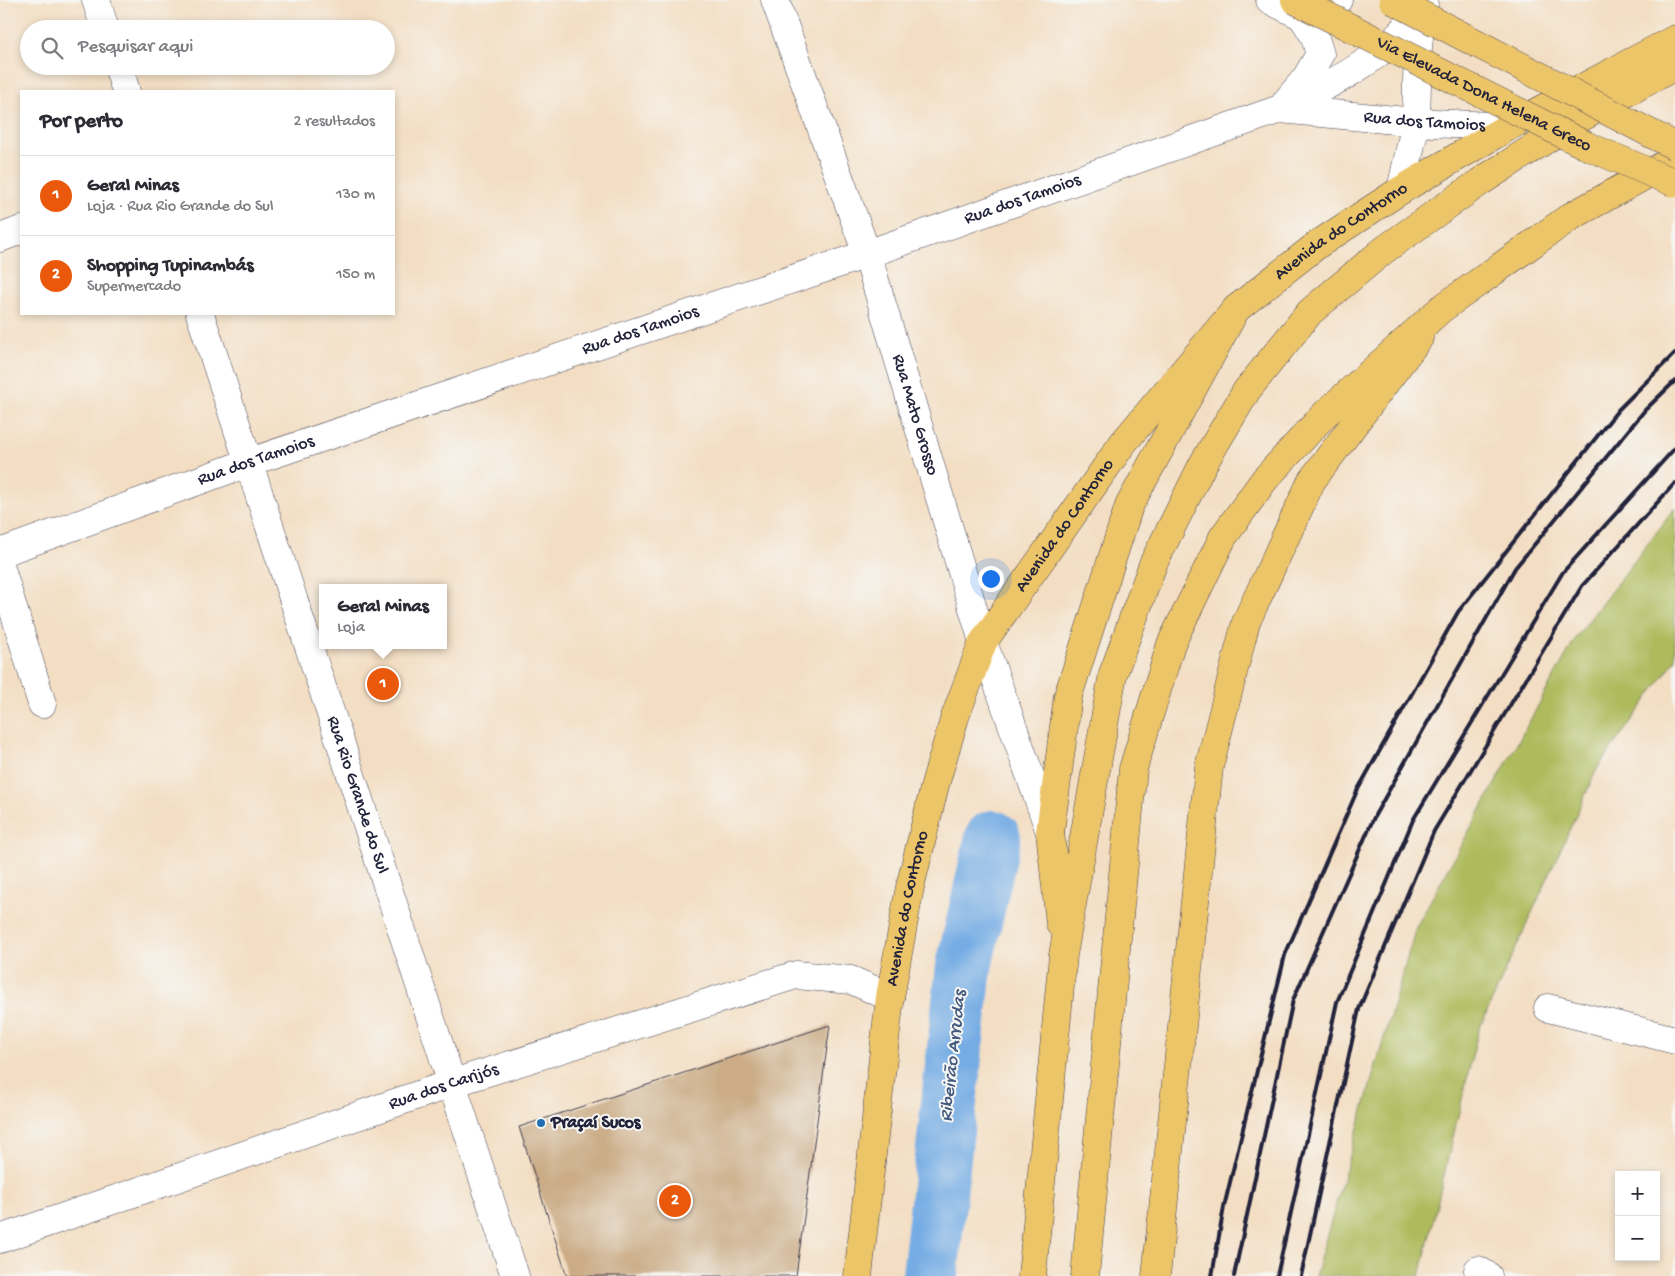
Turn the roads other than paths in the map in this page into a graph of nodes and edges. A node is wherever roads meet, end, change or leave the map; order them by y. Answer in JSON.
{"nodes":[{"id":1,"x":96,"y":0,"type":"edge"},
{"id":2,"x":775,"y":0,"type":"edge"},
{"id":3,"x":1270,"y":0,"type":"edge"},
{"id":4,"x":1338,"y":0,"type":"edge"},
{"id":5,"x":1393,"y":0,"type":"edge"},
{"id":6,"x":1423,"y":2,"type":"edge"},
{"id":7,"x":1298,"y":8,"type":"edge"},
{"id":8,"x":102,"y":20,"type":"edge"},
{"id":9,"x":1675,"y":39,"type":"edge"},
{"id":10,"x":1675,"y":66,"type":"edge"},
{"id":11,"x":121,"y":75,"type":"edge"},
{"id":12,"x":126,"y":90,"type":"edge"},
{"id":13,"x":1280,"y":108,"type":"junction"},
{"id":14,"x":1416,"y":122,"type":"junction"},
{"id":15,"x":1508,"y":127,"type":"junction"},
{"id":16,"x":1675,"y":146,"type":"edge"},
{"id":17,"x":1675,"y":159,"type":"edge"},
{"id":18,"x":1675,"y":183,"type":"edge"},
{"id":19,"x":1401,"y":190,"type":"junction"},
{"id":20,"x":20,"y":230,"type":"edge"},
{"id":21,"x":0,"y":238,"type":"edge"},
{"id":22,"x":867,"y":254,"type":"junction"},
{"id":23,"x":1236,"y":309,"type":"junction"},
{"id":24,"x":1441,"y":309,"type":"junction"},
{"id":25,"x":200,"y":315,"type":"edge"},
{"id":26,"x":250,"y":462,"type":"junction"},
{"id":27,"x":0,"y":553,"type":"edge"},
{"id":28,"x":0,"y":565,"type":"edge"},
{"id":29,"x":983,"y":642,"type":"junction"},
{"id":30,"x":42,"y":704,"type":"dead end"},
{"id":31,"x":1050,"y":832,"type":"junction"},
{"id":32,"x":1063,"y":955,"type":"junction"},
{"id":33,"x":890,"y":997,"type":"junction"},
{"id":34,"x":1548,"y":1008,"type":"dead end"},
{"id":35,"x":1675,"y":1040,"type":"edge"},
{"id":36,"x":453,"y":1083,"type":"junction"},
{"id":37,"x":0,"y":1240,"type":"edge"},
{"id":38,"x":515,"y":1276,"type":"edge"},
{"id":39,"x":858,"y":1276,"type":"edge"},
{"id":40,"x":1032,"y":1276,"type":"edge"},
{"id":41,"x":1085,"y":1276,"type":"edge"},
{"id":42,"x":1156,"y":1276,"type":"edge"}],
"edges":[{"from":1,"to":8,"type":"street"},
{"from":2,"to":22,"type":"street","name":"Rua Mato Grosso"},
{"from":3,"to":7,"type":"street"},
{"from":4,"to":7,"type":"street"},
{"from":5,"to":16,"type":"main road","bridge":true},
{"from":6,"to":13,"type":"street","name":"Rua dos Tamoios"},
{"from":6,"to":14,"type":"street"},
{"from":7,"to":13,"type":"street","name":"Rua dos Tamoios"},
{"from":7,"to":18,"type":"main road","name":"Via Elevada Dona Helena Greco","bridge":true},
{"from":9,"to":15,"type":"main road","name":"Avenida do Contorno"},
{"from":10,"to":32,"type":"main road"},
{"from":11,"to":12,"type":"street"},
{"from":13,"to":14,"type":"street","name":"Rua dos Tamoios"},
{"from":13,"to":22,"type":"street","name":"Rua dos Tamoios"},
{"from":14,"to":15,"type":"street","name":"Rua dos Tamoios"},
{"from":14,"to":19,"type":"street"},
{"from":15,"to":19,"type":"main road","name":"Avenida do Contorno"},
{"from":17,"to":24,"type":"main road"},
{"from":19,"to":23,"type":"main road","name":"Avenida do Contorno"},
{"from":20,"to":21,"type":"street"},
{"from":22,"to":26,"type":"street","name":"Rua dos Tamoios"},
{"from":22,"to":29,"type":"street","name":"Rua Mato Grosso"},
{"from":23,"to":29,"type":"main road","name":"Avenida do Contorno"},
{"from":23,"to":31,"type":"main road"},
{"from":24,"to":41,"type":"main road"},
{"from":24,"to":42,"type":"main road"},
{"from":25,"to":26,"type":"street","name":"Rua Rio Grande do Sul"},
{"from":26,"to":27,"type":"street","name":"Rua dos Tamoios"},
{"from":26,"to":36,"type":"street","name":"Rua Rio Grande do Sul"},
{"from":28,"to":30,"type":"street"},
{"from":29,"to":31,"type":"street","name":"Rua Mato Grosso"},
{"from":29,"to":33,"type":"main road","name":"Avenida do Contorno"},
{"from":31,"to":32,"type":"main road"},
{"from":32,"to":40,"type":"main road"},
{"from":33,"to":36,"type":"street","name":"Rua dos Carijós"},
{"from":33,"to":39,"type":"main road","name":"Avenida do Contorno"},
{"from":34,"to":35,"type":"street"},
{"from":36,"to":37,"type":"street","name":"Rua dos Carijós"},
{"from":36,"to":38,"type":"street","name":"Rua Rio Grande do Sul"}]}
